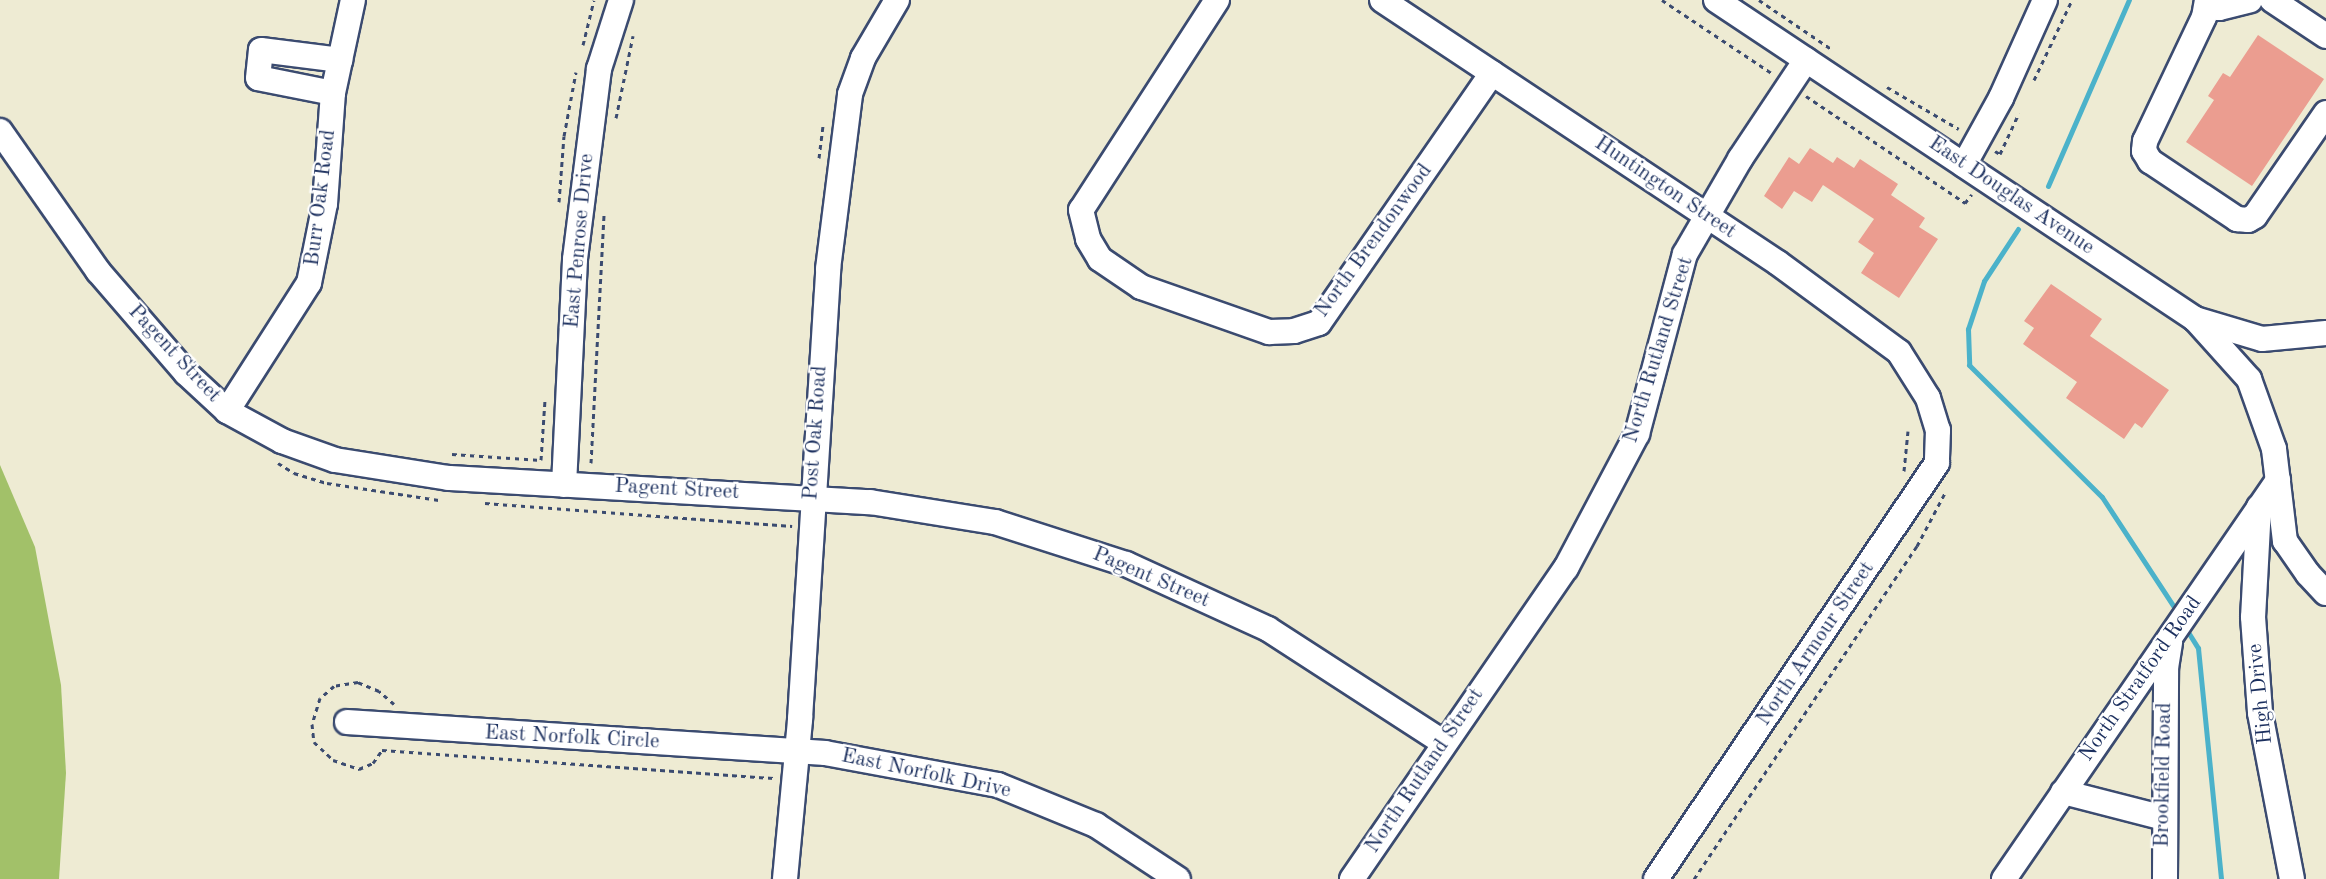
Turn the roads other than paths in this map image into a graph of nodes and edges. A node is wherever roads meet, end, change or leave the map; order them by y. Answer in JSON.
{"nodes":[{"id":1,"x":353,"y":0,"type":"edge"},
{"id":2,"x":621,"y":0,"type":"edge"},
{"id":3,"x":897,"y":0,"type":"edge"},
{"id":4,"x":1217,"y":0,"type":"edge"},
{"id":5,"x":1382,"y":0,"type":"edge"},
{"id":6,"x":1716,"y":0,"type":"edge"},
{"id":7,"x":2250,"y":0,"type":"edge"},
{"id":8,"x":2272,"y":0,"type":"edge"},
{"id":9,"x":2207,"y":2,"type":"edge"},
{"id":10,"x":2038,"y":3,"type":"edge"},
{"id":11,"x":2326,"y":36,"type":"edge"},
{"id":12,"x":340,"y":60,"type":"junction"},
{"id":13,"x":1806,"y":60,"type":"junction"},
{"id":14,"x":1492,"y":73,"type":"junction"},
{"id":15,"x":333,"y":93,"type":"junction"},
{"id":16,"x":2326,"y":113,"type":"edge"},
{"id":17,"x":0,"y":131,"type":"edge"},
{"id":18,"x":1964,"y":165,"type":"junction"},
{"id":19,"x":1707,"y":216,"type":"junction"},
{"id":20,"x":2195,"y":319,"type":"junction"},
{"id":21,"x":2326,"y":333,"type":"edge"},
{"id":22,"x":1928,"y":398,"type":"joint"},
{"id":23,"x":227,"y":411,"type":"junction"},
{"id":24,"x":2278,"y":480,"type":"junction"},
{"id":25,"x":564,"y":485,"type":"junction"},
{"id":26,"x":812,"y":498,"type":"junction"},
{"id":27,"x":2259,"y":506,"type":"junction"},
{"id":28,"x":2326,"y":592,"type":"edge"},
{"id":29,"x":2171,"y":636,"type":"junction"},
{"id":30,"x":347,"y":722,"type":"dead end"},
{"id":31,"x":1444,"y":743,"type":"junction"},
{"id":32,"x":797,"y":751,"type":"junction"},
{"id":33,"x":2063,"y":792,"type":"junction"},
{"id":34,"x":2164,"y":818,"type":"junction"},
{"id":35,"x":785,"y":879,"type":"edge"},
{"id":36,"x":1178,"y":879,"type":"edge"},
{"id":37,"x":1352,"y":879,"type":"edge"},
{"id":38,"x":1656,"y":879,"type":"edge"},
{"id":39,"x":2004,"y":879,"type":"edge"},
{"id":40,"x":2165,"y":879,"type":"edge"},
{"id":41,"x":2292,"y":879,"type":"edge"}],
"edges":[{"from":1,"to":12,"type":"street","name":"Burr Oak Road"},
{"from":2,"to":25,"type":"street","name":"East Penrose Drive"},
{"from":3,"to":26,"type":"street","name":"Post Oak Road"},
{"from":4,"to":14,"type":"street","name":"North Brendonwood"},
{"from":5,"to":14,"type":"street","name":"Huntington Street"},
{"from":6,"to":13,"type":"street","name":"East Douglas Avenue"},
{"from":7,"to":9,"type":"street"},
{"from":8,"to":11,"type":"street"},
{"from":9,"to":16,"type":"street"},
{"from":10,"to":18,"type":"street"},
{"from":12,"to":15,"type":"street","name":"Burr Oak Road"},
{"from":12,"to":15,"type":"street"},
{"from":13,"to":18,"type":"street","name":"East Douglas Avenue"},
{"from":13,"to":19,"type":"street","name":"North Rutland Street"},
{"from":14,"to":19,"type":"street","name":"Huntington Street"},
{"from":15,"to":23,"type":"street","name":"Burr Oak Road"},
{"from":17,"to":23,"type":"street","name":"Pagent Street"},
{"from":18,"to":20,"type":"street","name":"East Douglas Avenue"},
{"from":19,"to":22,"type":"street","name":"Huntington Street"},
{"from":19,"to":31,"type":"street","name":"North Rutland Street"},
{"from":20,"to":21,"type":"street","name":"East Douglas Avenue"},
{"from":20,"to":24,"type":"street"},
{"from":22,"to":38,"type":"street","name":"North Armour Street"},
{"from":23,"to":25,"type":"street","name":"Pagent Street"},
{"from":24,"to":27,"type":"street","name":"North Stratford Road"},
{"from":24,"to":28,"type":"street"},
{"from":25,"to":26,"type":"street","name":"Pagent Street"},
{"from":26,"to":31,"type":"street","name":"Pagent Street"},
{"from":26,"to":32,"type":"street","name":"Post Oak Road"},
{"from":27,"to":29,"type":"street","name":"North Stratford Road"},
{"from":27,"to":41,"type":"street","name":"High Drive"},
{"from":29,"to":33,"type":"street","name":"North Stratford Road"},
{"from":29,"to":34,"type":"street","name":"Brookfield Road"},
{"from":30,"to":32,"type":"street","name":"East Norfolk Circle"},
{"from":31,"to":37,"type":"street","name":"North Rutland Street"},
{"from":32,"to":35,"type":"street","name":"Post Oak Road"},
{"from":32,"to":36,"type":"street","name":"East Norfolk Drive"},
{"from":33,"to":34,"type":"street"},
{"from":33,"to":39,"type":"street","name":"North Stratford Road"},
{"from":34,"to":40,"type":"street","name":"Brookfield Road"}]}
